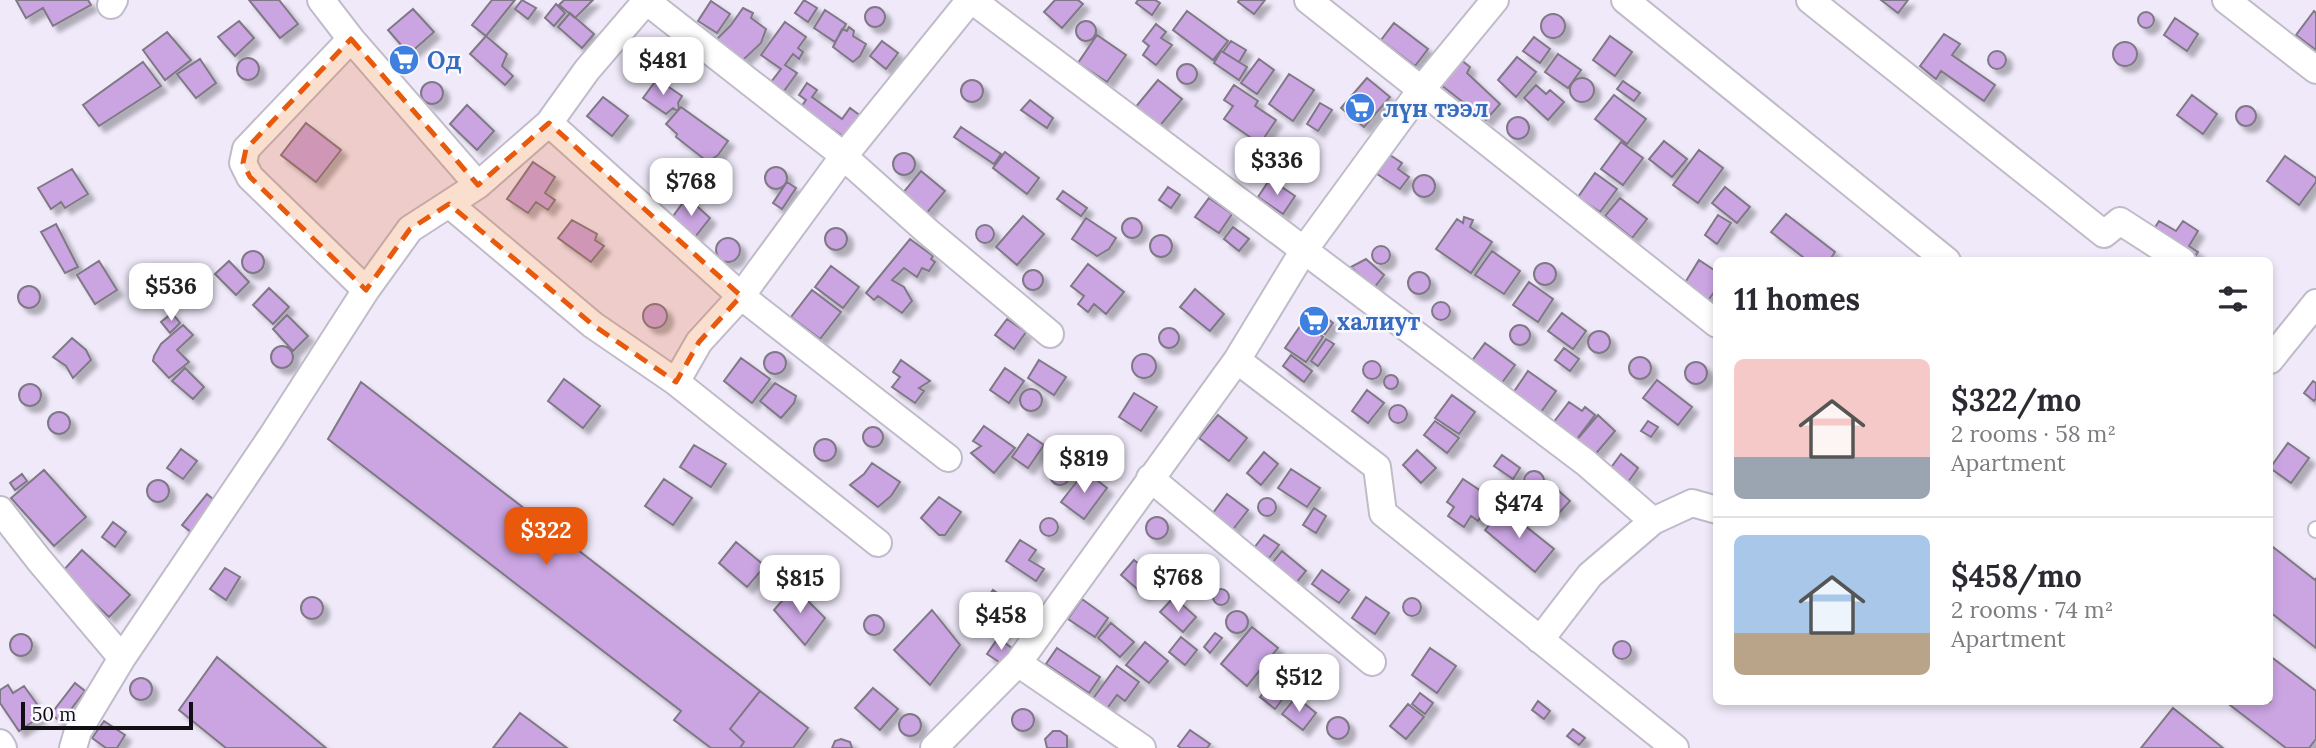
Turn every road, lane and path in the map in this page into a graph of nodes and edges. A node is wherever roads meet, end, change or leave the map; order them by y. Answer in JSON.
{"nodes":[{"id":1,"x":321,"y":0,"type":"edge"},
{"id":2,"x":646,"y":0,"type":"edge"},
{"id":3,"x":971,"y":0,"type":"edge"},
{"id":4,"x":1308,"y":0,"type":"edge"},
{"id":5,"x":1495,"y":0,"type":"edge"},
{"id":6,"x":1625,"y":0,"type":"edge"},
{"id":7,"x":1810,"y":0,"type":"edge"},
{"id":8,"x":2226,"y":0,"type":"edge"},
{"id":9,"x":1653,"y":8,"type":"edge"},
{"id":10,"x":351,"y":39,"type":"junction"},
{"id":11,"x":2316,"y":70,"type":"edge"},
{"id":12,"x":1421,"y":90,"type":"junction"},
{"id":13,"x":549,"y":123,"type":"junction"},
{"id":14,"x":843,"y":157,"type":"junction"},
{"id":15,"x":478,"y":185,"type":"junction"},
{"id":16,"x":449,"y":204,"type":"junction"},
{"id":17,"x":1304,"y":250,"type":"junction"},
{"id":18,"x":1942,"y":257,"type":"edge"},
{"id":19,"x":2176,"y":257,"type":"edge"},
{"id":20,"x":366,"y":290,"type":"junction"},
{"id":21,"x":741,"y":296,"type":"junction"},
{"id":22,"x":2316,"y":303,"type":"edge"},
{"id":23,"x":1713,"y":321,"type":"edge"},
{"id":24,"x":2278,"y":331,"type":"edge"},
{"id":25,"x":1050,"y":334,"type":"dead end"},
{"id":26,"x":2273,"y":349,"type":"edge"},
{"id":27,"x":1237,"y":360,"type":"junction"},
{"id":28,"x":676,"y":382,"type":"junction"},
{"id":29,"x":948,"y":458,"type":"dead end"},
{"id":30,"x":1150,"y":478,"type":"junction"},
{"id":31,"x":1713,"y":509,"type":"edge"},
{"id":32,"x":0,"y":510,"type":"edge"},
{"id":33,"x":1653,"y":521,"type":"junction"},
{"id":34,"x":878,"y":543,"type":"dead end"},
{"id":35,"x":1540,"y":640,"type":"junction"},
{"id":36,"x":122,"y":657,"type":"junction"},
{"id":37,"x":1372,"y":662,"type":"dead end"},
{"id":38,"x":1018,"y":663,"type":"junction"},
{"id":39,"x":0,"y":743,"type":"edge"},
{"id":40,"x":3,"y":748,"type":"edge"},
{"id":41,"x":74,"y":748,"type":"edge"},
{"id":42,"x":934,"y":748,"type":"edge"},
{"id":43,"x":1142,"y":748,"type":"edge"},
{"id":44,"x":1675,"y":748,"type":"edge"}],
"edges":[{"from":1,"to":10,"type":"street"},
{"from":2,"to":13,"type":"street"},
{"from":2,"to":14,"type":"street"},
{"from":3,"to":14,"type":"street"},
{"from":3,"to":17,"type":"street"},
{"from":4,"to":12,"type":"street"},
{"from":5,"to":12,"type":"street"},
{"from":6,"to":9,"type":"street"},
{"from":7,"to":19,"type":"street"},
{"from":8,"to":11,"type":"street"},
{"from":9,"to":18,"type":"street"},
{"from":10,"to":15,"type":"street"},
{"from":10,"to":20,"type":"street"},
{"from":12,"to":17,"type":"street"},
{"from":12,"to":23,"type":"street"},
{"from":13,"to":15,"type":"street"},
{"from":13,"to":21,"type":"street"},
{"from":14,"to":21,"type":"street"},
{"from":14,"to":25,"type":"street"},
{"from":15,"to":16,"type":"street"},
{"from":16,"to":20,"type":"street"},
{"from":16,"to":28,"type":"street"},
{"from":17,"to":27,"type":"street"},
{"from":17,"to":33,"type":"street"},
{"from":20,"to":36,"type":"street"},
{"from":21,"to":28,"type":"street"},
{"from":21,"to":29,"type":"street"},
{"from":22,"to":24,"type":"street"},
{"from":24,"to":26,"type":"street"},
{"from":27,"to":30,"type":"street"},
{"from":27,"to":35,"type":"street"},
{"from":28,"to":34,"type":"street"},
{"from":30,"to":37,"type":"street"},
{"from":30,"to":38,"type":"street"},
{"from":31,"to":33,"type":"street"},
{"from":32,"to":36,"type":"street"},
{"from":33,"to":35,"type":"street"},
{"from":35,"to":44,"type":"street"},
{"from":36,"to":41,"type":"street"},
{"from":38,"to":42,"type":"street"},
{"from":38,"to":43,"type":"street"},
{"from":39,"to":40,"type":"street"}]}
